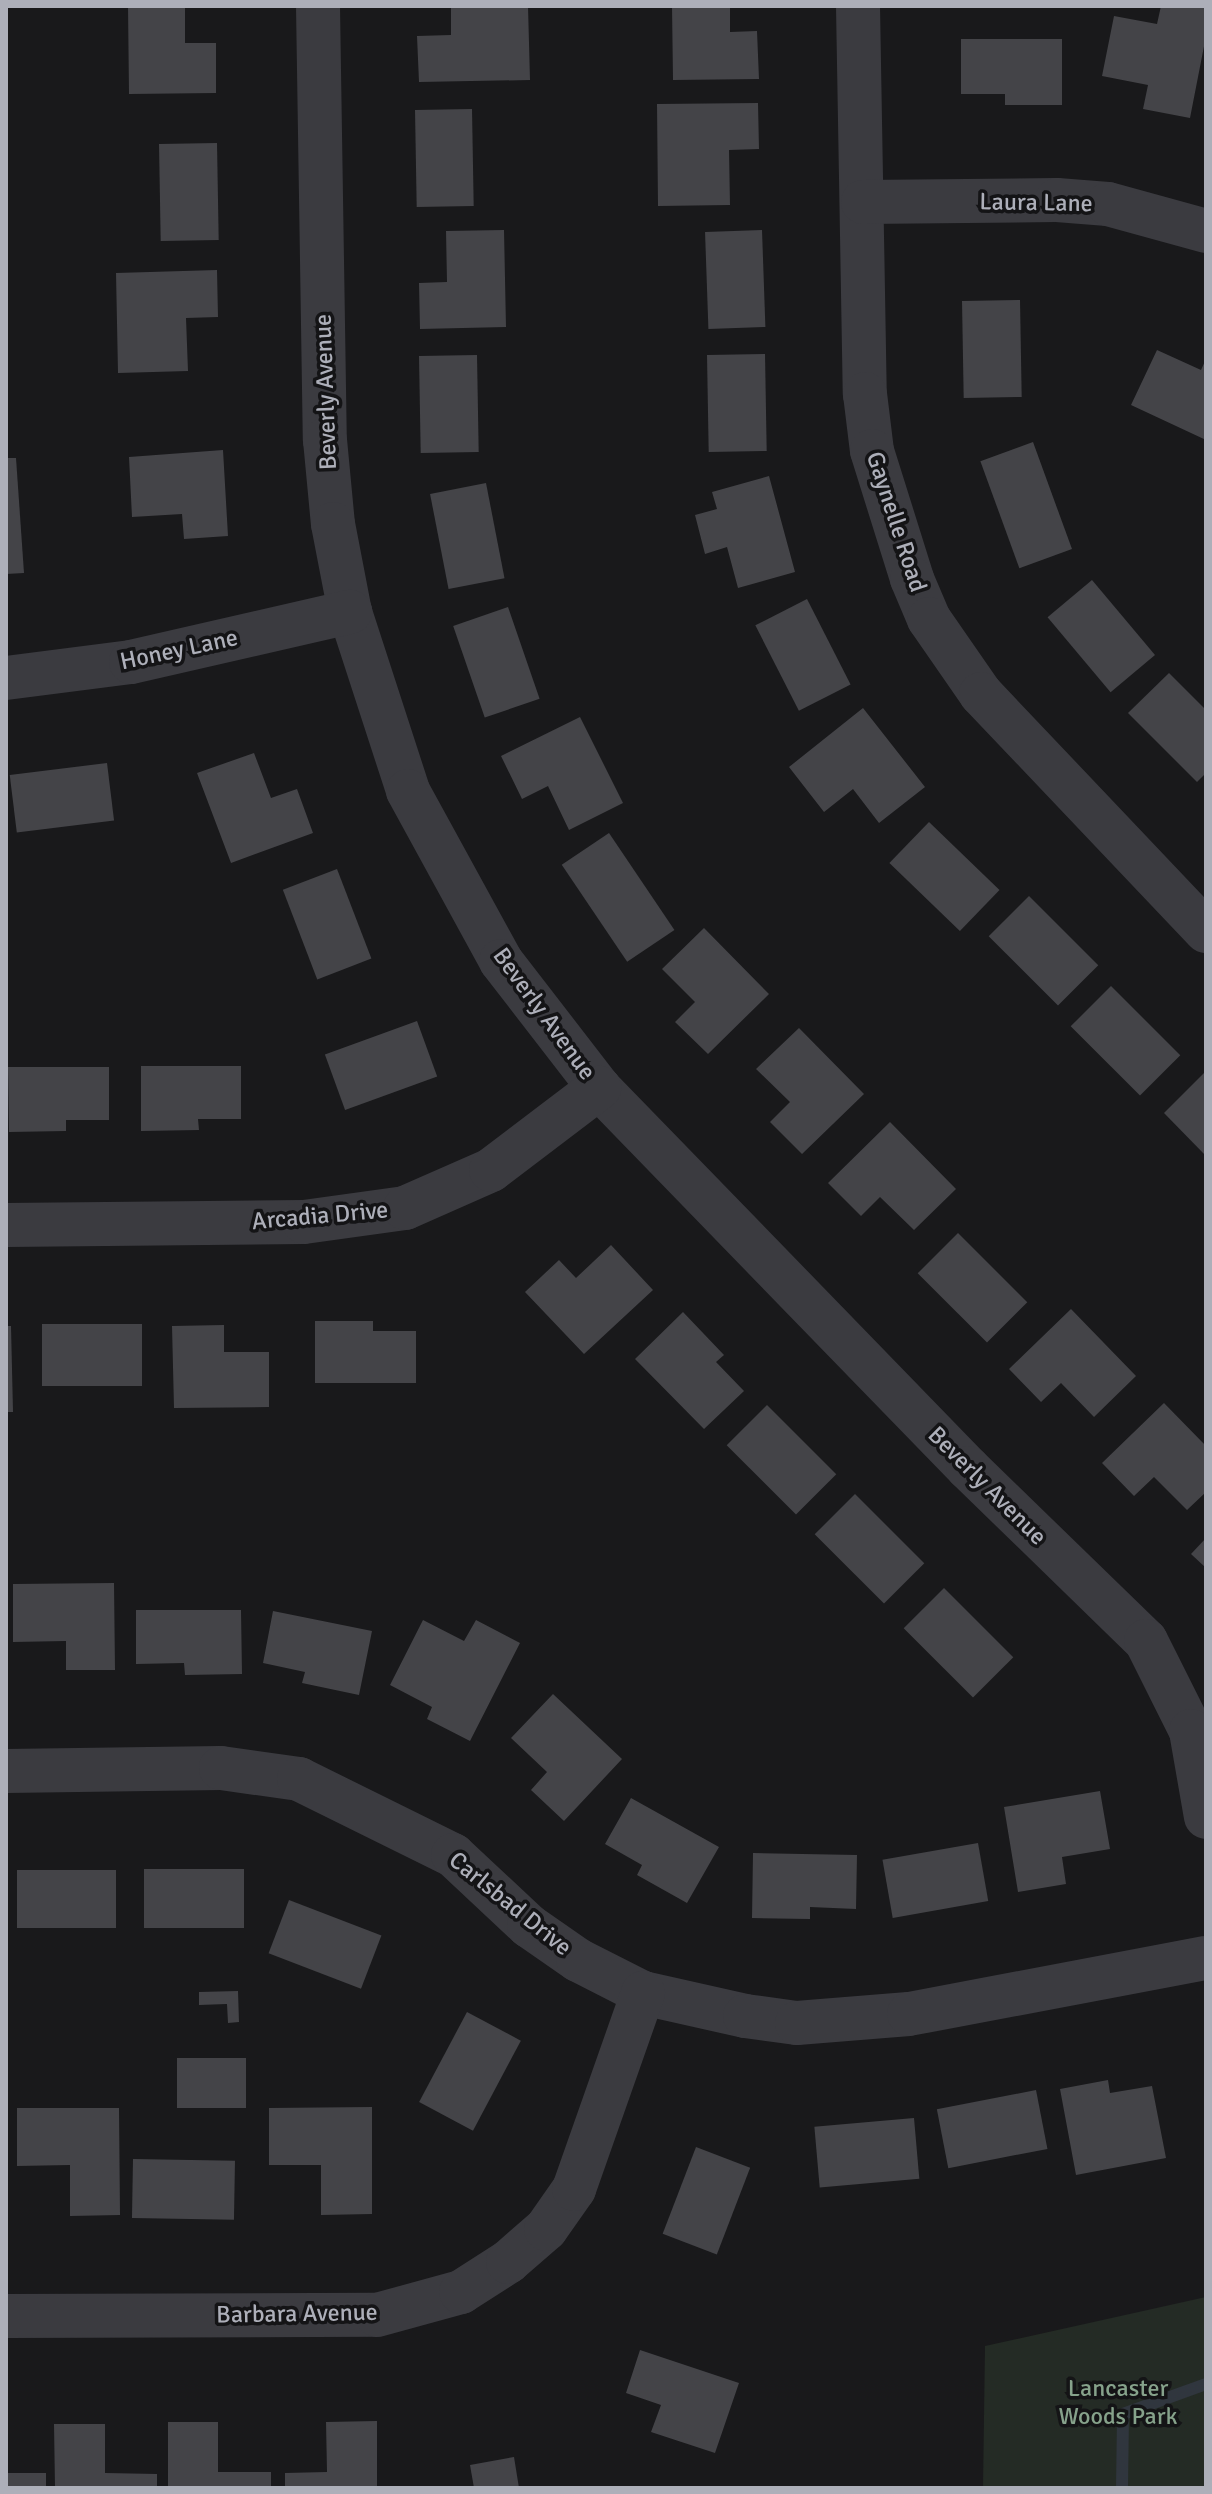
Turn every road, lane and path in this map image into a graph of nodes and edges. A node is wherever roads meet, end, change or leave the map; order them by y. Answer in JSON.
{"nodes":[{"id":1,"x":318,"y":6,"type":"edge"},
{"id":2,"x":858,"y":6,"type":"edge"},
{"id":3,"x":863,"y":202,"type":"junction"},
{"id":4,"x":1206,"y":231,"type":"edge"},
{"id":5,"x":350,"y":612,"type":"junction"},
{"id":6,"x":6,"y":678,"type":"edge"},
{"id":7,"x":1206,"y":931,"type":"edge"},
{"id":8,"x":599,"y":1088,"type":"junction"},
{"id":9,"x":6,"y":1225,"type":"edge"},
{"id":10,"x":6,"y":1771,"type":"edge"},
{"id":11,"x":1206,"y":1817,"type":"edge"},
{"id":12,"x":1206,"y":1958,"type":"edge"},
{"id":13,"x":643,"y":1993,"type":"junction"},
{"id":14,"x":6,"y":2316,"type":"edge"}],
"edges":[{"from":1,"to":5,"type":"street","name":"Beverly Avenue"},
{"from":2,"to":3,"type":"street","name":"Gaynelle Road"},
{"from":3,"to":4,"type":"street","name":"Laura Lane"},
{"from":3,"to":7,"type":"street","name":"Gaynelle Road"},
{"from":5,"to":6,"type":"street","name":"Honey Lane"},
{"from":5,"to":8,"type":"street","name":"Beverly Avenue"},
{"from":8,"to":9,"type":"street","name":"Arcadia Drive"},
{"from":8,"to":11,"type":"street","name":"Beverly Avenue"},
{"from":10,"to":13,"type":"street","name":"Carlsbad Drive"},
{"from":12,"to":13,"type":"street","name":"Carlsbad Drive"},
{"from":13,"to":14,"type":"street","name":"Barbara Avenue"}]}
